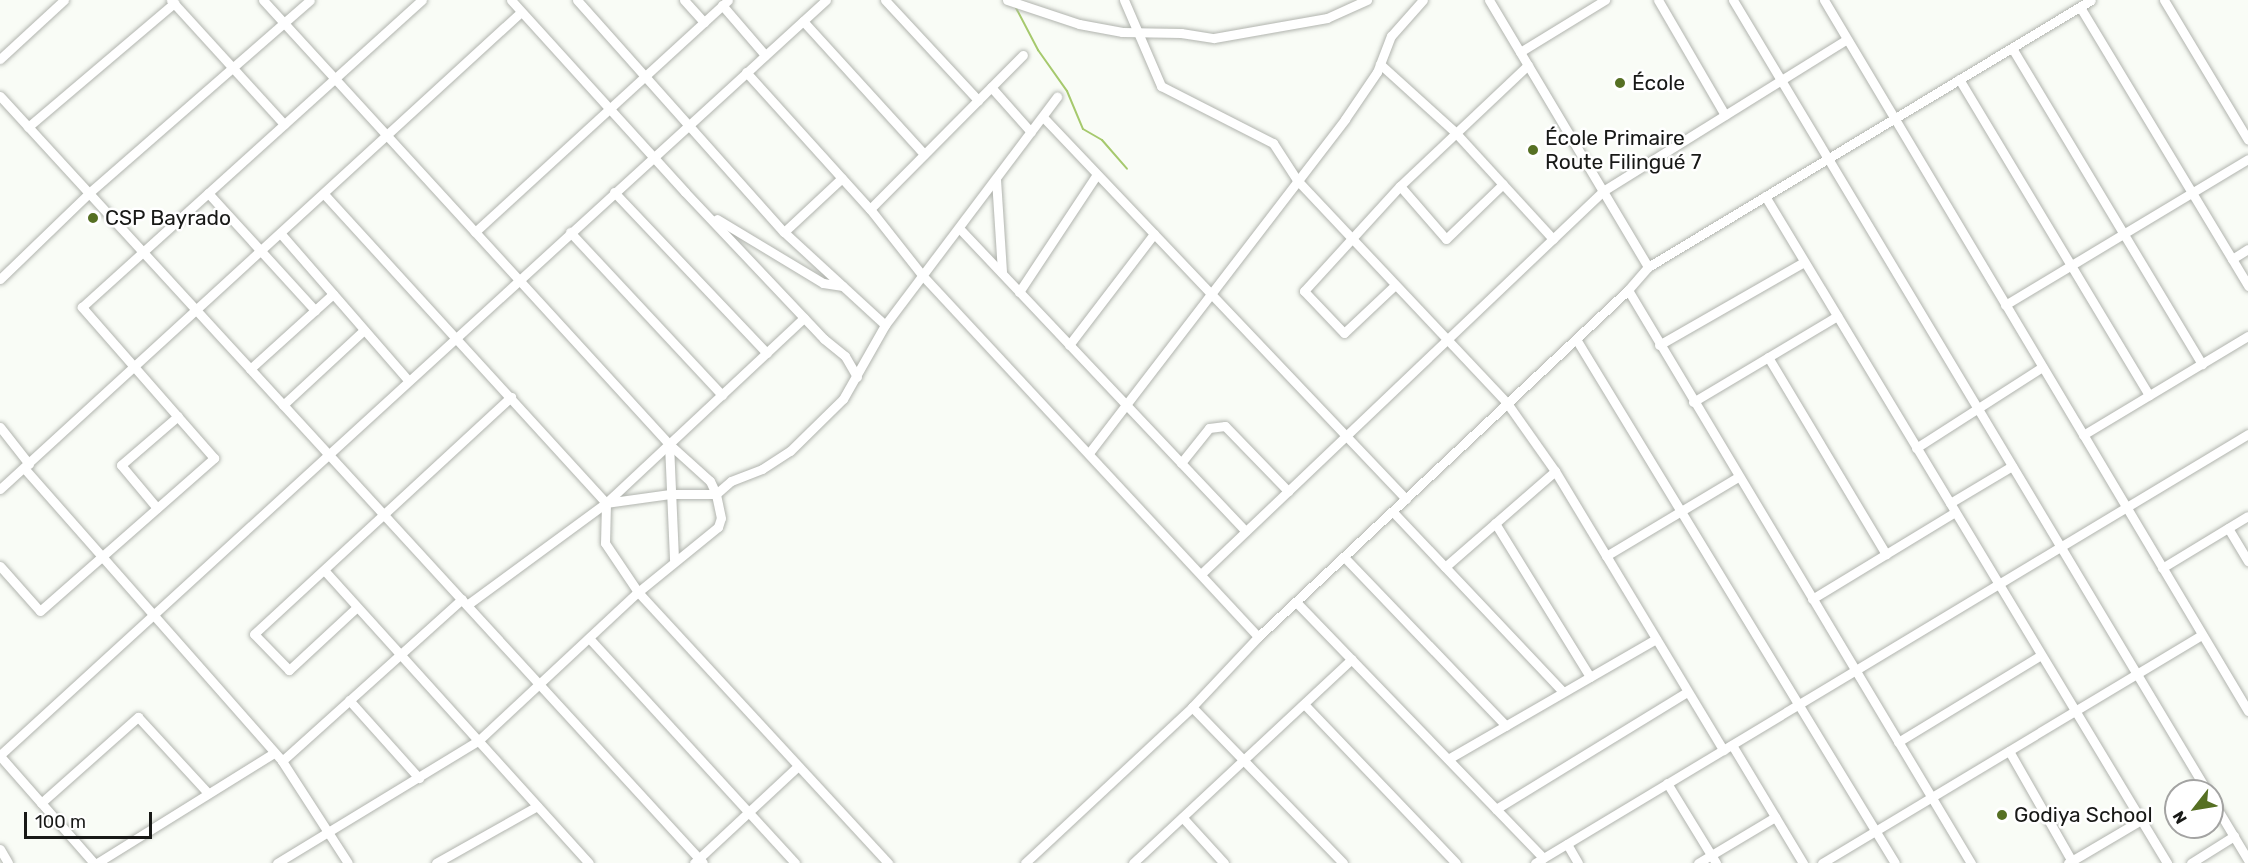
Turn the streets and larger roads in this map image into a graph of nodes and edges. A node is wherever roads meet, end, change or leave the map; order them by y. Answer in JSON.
{"nodes":[{"id":1,"x":64,"y":0,"type":"edge"},
{"id":2,"x":263,"y":0,"type":"edge"},
{"id":3,"x":310,"y":0,"type":"edge"},
{"id":4,"x":422,"y":0,"type":"edge"},
{"id":5,"x":511,"y":0,"type":"edge"},
{"id":6,"x":577,"y":0,"type":"edge"},
{"id":7,"x":684,"y":0,"type":"edge"},
{"id":8,"x":826,"y":0,"type":"edge"},
{"id":9,"x":885,"y":0,"type":"edge"},
{"id":10,"x":1007,"y":0,"type":"edge"},
{"id":11,"x":1124,"y":0,"type":"edge"},
{"id":12,"x":1367,"y":0,"type":"edge"},
{"id":13,"x":1423,"y":0,"type":"edge"},
{"id":14,"x":1489,"y":0,"type":"edge"},
{"id":15,"x":1605,"y":0,"type":"edge"},
{"id":16,"x":1658,"y":0,"type":"edge"},
{"id":17,"x":1733,"y":0,"type":"edge"},
{"id":18,"x":1824,"y":0,"type":"edge"},
{"id":19,"x":2091,"y":0,"type":"edge"},
{"id":20,"x":2164,"y":0,"type":"edge"},
{"id":21,"x":172,"y":1,"type":"edge"},
{"id":22,"x":725,"y":3,"type":"edge"},
{"id":23,"x":2080,"y":7,"type":"junction"},
{"id":24,"x":521,"y":12,"type":"junction"},
{"id":25,"x":803,"y":21,"type":"junction"},
{"id":26,"x":704,"y":22,"type":"junction"},
{"id":27,"x":284,"y":23,"type":"junction"},
{"id":28,"x":1137,"y":33,"type":"junction"},
{"id":29,"x":1846,"y":40,"type":"junction"},
{"id":30,"x":2012,"y":48,"type":"junction"},
{"id":31,"x":1520,"y":52,"type":"junction"},
{"id":32,"x":765,"y":55,"type":"junction"},
{"id":33,"x":1023,"y":56,"type":"dead end"},
{"id":34,"x":0,"y":58,"type":"edge"},
{"id":35,"x":1380,"y":64,"type":"junction"},
{"id":36,"x":1528,"y":65,"type":"junction"},
{"id":37,"x":232,"y":68,"type":"junction"},
{"id":38,"x":746,"y":72,"type":"junction"},
{"id":39,"x":646,"y":77,"type":"junction"},
{"id":40,"x":335,"y":79,"type":"junction"},
{"id":41,"x":1959,"y":79,"type":"junction"},
{"id":42,"x":1781,"y":80,"type":"junction"},
{"id":43,"x":991,"y":87,"type":"junction"},
{"id":44,"x":0,"y":96,"type":"edge"},
{"id":45,"x":1057,"y":97,"type":"dead end"},
{"id":46,"x":978,"y":100,"type":"junction"},
{"id":47,"x":610,"y":111,"type":"junction"},
{"id":48,"x":1725,"y":115,"type":"junction"},
{"id":49,"x":1042,"y":117,"type":"junction"},
{"id":50,"x":1893,"y":119,"type":"junction"},
{"id":51,"x":284,"y":124,"type":"junction"},
{"id":52,"x":688,"y":124,"type":"junction"},
{"id":53,"x":28,"y":127,"type":"junction"},
{"id":54,"x":1031,"y":132,"type":"junction"},
{"id":55,"x":1455,"y":132,"type":"junction"},
{"id":56,"x":387,"y":136,"type":"junction"},
{"id":57,"x":2248,"y":140,"type":"edge"},
{"id":58,"x":924,"y":154,"type":"junction"},
{"id":59,"x":652,"y":157,"type":"junction"},
{"id":60,"x":1828,"y":158,"type":"junction"},
{"id":61,"x":2248,"y":159,"type":"edge"},
{"id":62,"x":1097,"y":174,"type":"junction"},
{"id":63,"x":842,"y":178,"type":"junction"},
{"id":64,"x":996,"y":179,"type":"junction"},
{"id":65,"x":1297,"y":180,"type":"junction"},
{"id":66,"x":1503,"y":184,"type":"junction"},
{"id":67,"x":1400,"y":186,"type":"junction"},
{"id":68,"x":1603,"y":191,"type":"junction"},
{"id":69,"x":614,"y":192,"type":"junction"},
{"id":70,"x":2192,"y":192,"type":"junction"},
{"id":71,"x":89,"y":193,"type":"junction"},
{"id":72,"x":208,"y":193,"type":"junction"},
{"id":73,"x":324,"y":194,"type":"junction"},
{"id":74,"x":1765,"y":196,"type":"junction"},
{"id":75,"x":870,"y":209,"type":"junction"},
{"id":76,"x":707,"y":214,"type":"junction"},
{"id":77,"x":958,"y":228,"type":"junction"},
{"id":78,"x":475,"y":232,"type":"junction"},
{"id":79,"x":570,"y":232,"type":"junction"},
{"id":80,"x":784,"y":232,"type":"junction"},
{"id":81,"x":2124,"y":233,"type":"junction"},
{"id":82,"x":281,"y":234,"type":"junction"},
{"id":83,"x":1154,"y":234,"type":"junction"},
{"id":84,"x":1351,"y":238,"type":"junction"},
{"id":85,"x":1553,"y":239,"type":"junction"},
{"id":86,"x":2248,"y":249,"type":"edge"},
{"id":87,"x":261,"y":251,"type":"junction"},
{"id":88,"x":143,"y":252,"type":"junction"},
{"id":89,"x":2232,"y":259,"type":"junction"},
{"id":90,"x":1804,"y":262,"type":"junction"},
{"id":91,"x":2071,"y":265,"type":"junction"},
{"id":92,"x":1648,"y":267,"type":"junction"},
{"id":93,"x":1002,"y":273,"type":"junction"},
{"id":94,"x":923,"y":276,"type":"junction"},
{"id":95,"x":0,"y":279,"type":"edge"},
{"id":96,"x":518,"y":279,"type":"junction"},
{"id":97,"x":1395,"y":285,"type":"junction"},
{"id":98,"x":843,"y":286,"type":"junction"},
{"id":99,"x":2248,"y":286,"type":"edge"},
{"id":100,"x":1628,"y":290,"type":"junction"},
{"id":101,"x":1019,"y":292,"type":"junction"},
{"id":102,"x":1211,"y":293,"type":"junction"},
{"id":103,"x":333,"y":294,"type":"junction"},
{"id":104,"x":2005,"y":305,"type":"junction"},
{"id":105,"x":315,"y":310,"type":"junction"},
{"id":106,"x":197,"y":311,"type":"junction"},
{"id":107,"x":1837,"y":316,"type":"junction"},
{"id":108,"x":804,"y":318,"type":"junction"},
{"id":109,"x":885,"y":325,"type":"junction"},
{"id":110,"x":364,"y":330,"type":"junction"},
{"id":111,"x":2248,"y":336,"type":"edge"},
{"id":112,"x":454,"y":337,"type":"junction"},
{"id":113,"x":1447,"y":339,"type":"junction"},
{"id":114,"x":1576,"y":339,"type":"junction"},
{"id":115,"x":1069,"y":345,"type":"junction"},
{"id":116,"x":1659,"y":345,"type":"junction"},
{"id":117,"x":767,"y":353,"type":"junction"},
{"id":118,"x":1768,"y":357,"type":"junction"},
{"id":119,"x":2202,"y":364,"type":"junction"},
{"id":120,"x":2042,"y":367,"type":"junction"},
{"id":121,"x":135,"y":368,"type":"junction"},
{"id":122,"x":250,"y":369,"type":"junction"},
{"id":123,"x":857,"y":377,"type":"junction"},
{"id":124,"x":408,"y":380,"type":"junction"},
{"id":125,"x":722,"y":395,"type":"junction"},
{"id":126,"x":2149,"y":395,"type":"junction"},
{"id":127,"x":511,"y":397,"type":"junction"},
{"id":128,"x":1693,"y":402,"type":"junction"},
{"id":129,"x":1507,"y":403,"type":"junction"},
{"id":130,"x":283,"y":405,"type":"junction"},
{"id":131,"x":1125,"y":405,"type":"junction"},
{"id":132,"x":1977,"y":408,"type":"junction"},
{"id":133,"x":178,"y":416,"type":"junction"},
{"id":134,"x":0,"y":428,"type":"edge"},
{"id":135,"x":2248,"y":434,"type":"edge"},
{"id":136,"x":2083,"y":435,"type":"junction"},
{"id":137,"x":1346,"y":436,"type":"junction"},
{"id":138,"x":669,"y":444,"type":"junction"},
{"id":139,"x":1916,"y":448,"type":"junction"},
{"id":140,"x":1089,"y":453,"type":"junction"},
{"id":141,"x":328,"y":454,"type":"junction"},
{"id":142,"x":1181,"y":463,"type":"junction"},
{"id":143,"x":26,"y":466,"type":"junction"},
{"id":144,"x":2012,"y":466,"type":"junction"},
{"id":145,"x":1555,"y":471,"type":"junction"},
{"id":146,"x":1738,"y":477,"type":"junction"},
{"id":147,"x":0,"y":489,"type":"edge"},
{"id":148,"x":1288,"y":492,"type":"junction"},
{"id":149,"x":670,"y":494,"type":"junction"},
{"id":150,"x":716,"y":494,"type":"junction"},
{"id":151,"x":1406,"y":499,"type":"junction"},
{"id":152,"x":606,"y":503,"type":"junction"},
{"id":153,"x":1950,"y":503,"type":"junction"},
{"id":154,"x":157,"y":507,"type":"junction"},
{"id":155,"x":2126,"y":507,"type":"junction"},
{"id":156,"x":1681,"y":511,"type":"junction"},
{"id":157,"x":1955,"y":512,"type":"junction"},
{"id":158,"x":1394,"y":513,"type":"junction"},
{"id":159,"x":384,"y":515,"type":"junction"},
{"id":160,"x":2248,"y":516,"type":"edge"},
{"id":161,"x":1495,"y":523,"type":"junction"},
{"id":162,"x":2228,"y":528,"type":"junction"},
{"id":163,"x":1246,"y":531,"type":"junction"},
{"id":164,"x":2061,"y":547,"type":"junction"},
{"id":165,"x":1886,"y":554,"type":"junction"},
{"id":166,"x":1606,"y":556,"type":"junction"},
{"id":167,"x":100,"y":557,"type":"junction"},
{"id":168,"x":1346,"y":559,"type":"junction"},
{"id":169,"x":674,"y":560,"type":"junction"},
{"id":170,"x":2248,"y":561,"type":"edge"},
{"id":171,"x":0,"y":566,"type":"edge"},
{"id":172,"x":1445,"y":567,"type":"junction"},
{"id":173,"x":2162,"y":567,"type":"junction"},
{"id":174,"x":324,"y":570,"type":"junction"},
{"id":175,"x":1201,"y":574,"type":"junction"},
{"id":176,"x":1998,"y":584,"type":"junction"},
{"id":177,"x":638,"y":592,"type":"junction"},
{"id":178,"x":1812,"y":599,"type":"junction"},
{"id":179,"x":464,"y":602,"type":"junction"},
{"id":180,"x":1298,"y":604,"type":"junction"},
{"id":181,"x":357,"y":607,"type":"junction"},
{"id":182,"x":154,"y":617,"type":"junction"},
{"id":183,"x":2202,"y":634,"type":"junction"},
{"id":184,"x":1258,"y":637,"type":"junction"},
{"id":185,"x":589,"y":638,"type":"junction"},
{"id":186,"x":1656,"y":639,"type":"junction"},
{"id":187,"x":400,"y":654,"type":"junction"},
{"id":188,"x":2041,"y":655,"type":"junction"},
{"id":189,"x":1352,"y":659,"type":"junction"},
{"id":190,"x":1855,"y":670,"type":"junction"},
{"id":191,"x":2137,"y":674,"type":"junction"},
{"id":192,"x":1590,"y":677,"type":"junction"},
{"id":193,"x":539,"y":684,"type":"junction"},
{"id":194,"x":1563,"y":692,"type":"junction"},
{"id":195,"x":1687,"y":692,"type":"junction"},
{"id":196,"x":349,"y":700,"type":"junction"},
{"id":197,"x":1304,"y":704,"type":"junction"},
{"id":198,"x":1798,"y":704,"type":"junction"},
{"id":199,"x":1192,"y":707,"type":"junction"},
{"id":200,"x":2075,"y":711,"type":"junction"},
{"id":201,"x":2248,"y":711,"type":"edge"},
{"id":202,"x":1506,"y":726,"type":"junction"},
{"id":203,"x":478,"y":741,"type":"junction"},
{"id":204,"x":1898,"y":742,"type":"junction"},
{"id":205,"x":1732,"y":745,"type":"junction"},
{"id":206,"x":1723,"y":750,"type":"junction"},
{"id":207,"x":2009,"y":750,"type":"junction"},
{"id":208,"x":274,"y":753,"type":"junction"},
{"id":209,"x":0,"y":756,"type":"edge"},
{"id":210,"x":1448,"y":759,"type":"junction"},
{"id":211,"x":1246,"y":760,"type":"junction"},
{"id":212,"x":282,"y":761,"type":"junction"},
{"id":213,"x":798,"y":766,"type":"junction"},
{"id":214,"x":419,"y":778,"type":"junction"},
{"id":215,"x":2200,"y":779,"type":"edge"},
{"id":216,"x":1667,"y":783,"type":"junction"},
{"id":217,"x":208,"y":793,"type":"junction"},
{"id":218,"x":1932,"y":797,"type":"junction"},
{"id":219,"x":41,"y":802,"type":"junction"},
{"id":220,"x":537,"y":806,"type":"junction"},
{"id":221,"x":1496,"y":809,"type":"junction"},
{"id":222,"x":749,"y":812,"type":"junction"},
{"id":223,"x":1775,"y":817,"type":"junction"},
{"id":224,"x":1183,"y":818,"type":"junction"},
{"id":225,"x":2141,"y":820,"type":"junction"},
{"id":226,"x":2224,"y":820,"type":"edge"},
{"id":227,"x":330,"y":831,"type":"junction"},
{"id":228,"x":1875,"y":831,"type":"junction"},
{"id":229,"x":2234,"y":836,"type":"junction"},
{"id":230,"x":1567,"y":844,"type":"junction"},
{"id":231,"x":0,"y":849,"type":"edge"},
{"id":232,"x":1714,"y":859,"type":"edge"},
{"id":233,"x":2248,"y":860,"type":"edge"},
{"id":234,"x":699,"y":861,"type":"edge"},
{"id":235,"x":1539,"y":861,"type":"edge"},
{"id":236,"x":585,"y":862,"type":"edge"},
{"id":237,"x":2071,"y":862,"type":"edge"},
{"id":238,"x":8,"y":863,"type":"edge"},
{"id":239,"x":96,"y":863,"type":"edge"},
{"id":240,"x":277,"y":863,"type":"edge"},
{"id":241,"x":348,"y":863,"type":"edge"},
{"id":242,"x":436,"y":863,"type":"edge"},
{"id":243,"x":795,"y":863,"type":"edge"},
{"id":244,"x":888,"y":863,"type":"edge"},
{"id":245,"x":1025,"y":863,"type":"edge"},
{"id":246,"x":1133,"y":863,"type":"edge"},
{"id":247,"x":1224,"y":863,"type":"edge"},
{"id":248,"x":1343,"y":863,"type":"edge"},
{"id":249,"x":1456,"y":863,"type":"edge"},
{"id":250,"x":1578,"y":863,"type":"edge"},
{"id":251,"x":1698,"y":863,"type":"edge"},
{"id":252,"x":1803,"y":863,"type":"edge"},
{"id":253,"x":1822,"y":863,"type":"edge"},
{"id":254,"x":1894,"y":863,"type":"edge"},
{"id":255,"x":1971,"y":863,"type":"edge"},
{"id":256,"x":2167,"y":863,"type":"edge"},
{"id":257,"x":2191,"y":863,"type":"edge"}],
"edges":[{"from":1,"to":34,"type":"street"},
{"from":2,"to":27,"type":"street"},
{"from":3,"to":27,"type":"street"},
{"from":4,"to":40,"type":"street"},
{"from":5,"to":24,"type":"street"},
{"from":6,"to":39,"type":"street"},
{"from":7,"to":26,"type":"street"},
{"from":8,"to":25,"type":"street"},
{"from":9,"to":46,"type":"street"},
{"from":10,"to":28,"type":"street"},
{"from":11,"to":28,"type":"street"},
{"from":12,"to":28,"type":"street"},
{"from":13,"to":35,"type":"street"},
{"from":14,"to":31,"type":"street"},
{"from":15,"to":31,"type":"street"},
{"from":16,"to":48,"type":"street"},
{"from":17,"to":42,"type":"street"},
{"from":18,"to":29,"type":"street"},
{"from":19,"to":23,"type":"street"},
{"from":20,"to":57,"type":"street"},
{"from":21,"to":37,"type":"street"},
{"from":21,"to":53,"type":"street"},
{"from":22,"to":26,"type":"street"},
{"from":22,"to":32,"type":"street"},
{"from":23,"to":30,"type":"street"},
{"from":23,"to":70,"type":"street"},
{"from":24,"to":47,"type":"street"},
{"from":24,"to":56,"type":"street"},
{"from":25,"to":32,"type":"street"},
{"from":25,"to":58,"type":"street"},
{"from":26,"to":39,"type":"street"},
{"from":27,"to":37,"type":"street"},
{"from":27,"to":40,"type":"street"},
{"from":28,"to":65,"type":"street"},
{"from":29,"to":42,"type":"street"},
{"from":29,"to":50,"type":"street"},
{"from":30,"to":41,"type":"street"},
{"from":30,"to":81,"type":"street"},
{"from":31,"to":36,"type":"street"},
{"from":32,"to":38,"type":"street"},
{"from":33,"to":43,"type":"street"},
{"from":35,"to":55,"type":"street"},
{"from":35,"to":65,"type":"street"},
{"from":36,"to":55,"type":"street"},
{"from":36,"to":68,"type":"street"},
{"from":37,"to":51,"type":"street"},
{"from":37,"to":71,"type":"street"},
{"from":38,"to":52,"type":"street"},
{"from":38,"to":63,"type":"street"},
{"from":39,"to":47,"type":"street"},
{"from":39,"to":52,"type":"street"},
{"from":40,"to":51,"type":"street"},
{"from":40,"to":56,"type":"street"},
{"from":41,"to":50,"type":"street"},
{"from":41,"to":91,"type":"street"},
{"from":42,"to":48,"type":"street"},
{"from":42,"to":60,"type":"street"},
{"from":43,"to":46,"type":"street"},
{"from":43,"to":54,"type":"street"},
{"from":44,"to":53,"type":"street"},
{"from":45,"to":49,"type":"street"},
{"from":46,"to":58,"type":"street"},
{"from":47,"to":59,"type":"street"},
{"from":47,"to":78,"type":"street"},
{"from":48,"to":68,"type":"street"},
{"from":49,"to":54,"type":"street"},
{"from":49,"to":62,"type":"street"},
{"from":50,"to":60,"type":"street"},
{"from":50,"to":104,"type":"street"},
{"from":51,"to":72,"type":"street"},
{"from":52,"to":59,"type":"street"},
{"from":52,"to":80,"type":"street"},
{"from":53,"to":71,"type":"street"},
{"from":54,"to":64,"type":"street"},
{"from":55,"to":66,"type":"street"},
{"from":55,"to":67,"type":"street"},
{"from":56,"to":73,"type":"street"},
{"from":56,"to":78,"type":"street"},
{"from":58,"to":75,"type":"street"},
{"from":59,"to":69,"type":"street"},
{"from":59,"to":76,"type":"street"},
{"from":60,"to":74,"type":"street"},
{"from":60,"to":132,"type":"street"},
{"from":61,"to":70,"type":"street"},
{"from":62,"to":83,"type":"street"},
{"from":62,"to":101,"type":"street"},
{"from":63,"to":75,"type":"street"},
{"from":63,"to":80,"type":"street"},
{"from":64,"to":77,"type":"street"},
{"from":64,"to":93,"type":"street"},
{"from":65,"to":84,"type":"street"},
{"from":65,"to":102,"type":"street"},
{"from":66,"to":67,"type":"street"},
{"from":66,"to":85,"type":"street"},
{"from":67,"to":84,"type":"street"},
{"from":68,"to":85,"type":"street"},
{"from":68,"to":92,"type":"street"},
{"from":69,"to":79,"type":"street"},
{"from":69,"to":117,"type":"street"},
{"from":70,"to":81,"type":"street"},
{"from":70,"to":89,"type":"street"},
{"from":71,"to":88,"type":"street"},
{"from":71,"to":95,"type":"street"},
{"from":72,"to":87,"type":"street"},
{"from":72,"to":88,"type":"street"},
{"from":73,"to":82,"type":"street"},
{"from":73,"to":112,"type":"street"},
{"from":74,"to":90,"type":"street"},
{"from":74,"to":92,"type":"street"},
{"from":75,"to":94,"type":"street"},
{"from":76,"to":98,"type":"street"},
{"from":76,"to":108,"type":"street"},
{"from":77,"to":93,"type":"street"},
{"from":77,"to":94,"type":"street"},
{"from":78,"to":96,"type":"street"},
{"from":79,"to":96,"type":"street"},
{"from":79,"to":125,"type":"street"},
{"from":80,"to":98,"type":"street"},
{"from":81,"to":91,"type":"street"},
{"from":81,"to":119,"type":"street"},
{"from":82,"to":87,"type":"street"},
{"from":82,"to":103,"type":"street"},
{"from":83,"to":102,"type":"street"},
{"from":83,"to":115,"type":"street"},
{"from":84,"to":97,"type":"street"},
{"from":84,"to":97,"type":"street"},
{"from":85,"to":113,"type":"street"},
{"from":86,"to":89,"type":"street"},
{"from":87,"to":105,"type":"street"},
{"from":87,"to":106,"type":"street"},
{"from":88,"to":106,"type":"street"},
{"from":88,"to":121,"type":"street"},
{"from":89,"to":99,"type":"street"},
{"from":90,"to":107,"type":"street"},
{"from":90,"to":116,"type":"street"},
{"from":91,"to":104,"type":"street"},
{"from":91,"to":126,"type":"street"},
{"from":92,"to":100,"type":"street"},
{"from":93,"to":101,"type":"street"},
{"from":94,"to":109,"type":"street"},
{"from":94,"to":140,"type":"street"},
{"from":96,"to":112,"type":"street"},
{"from":96,"to":138,"type":"street"},
{"from":97,"to":113,"type":"street"},
{"from":98,"to":109,"type":"street"},
{"from":100,"to":114,"type":"street"},
{"from":100,"to":116,"type":"street"},
{"from":101,"to":115,"type":"street"},
{"from":102,"to":131,"type":"street"},
{"from":102,"to":137,"type":"street"},
{"from":103,"to":105,"type":"street"},
{"from":103,"to":110,"type":"street"},
{"from":104,"to":120,"type":"street"},
{"from":105,"to":122,"type":"street"},
{"from":106,"to":121,"type":"street"},
{"from":106,"to":122,"type":"street"},
{"from":107,"to":118,"type":"street"},
{"from":107,"to":139,"type":"street"},
{"from":108,"to":117,"type":"street"},
{"from":108,"to":123,"type":"street"},
{"from":109,"to":123,"type":"street"},
{"from":110,"to":124,"type":"street"},
{"from":110,"to":130,"type":"street"},
{"from":111,"to":119,"type":"street"},
{"from":112,"to":124,"type":"street"},
{"from":112,"to":127,"type":"street"},
{"from":113,"to":129,"type":"street"},
{"from":113,"to":137,"type":"street"},
{"from":114,"to":129,"type":"street"},
{"from":114,"to":156,"type":"street"},
{"from":115,"to":131,"type":"street"},
{"from":116,"to":128,"type":"street"},
{"from":117,"to":125,"type":"street"},
{"from":118,"to":128,"type":"street"},
{"from":118,"to":165,"type":"street"},
{"from":119,"to":126,"type":"street"},
{"from":120,"to":132,"type":"street"},
{"from":120,"to":136,"type":"street"},
{"from":121,"to":133,"type":"street"},
{"from":121,"to":143,"type":"street"},
{"from":122,"to":130,"type":"street"},
{"from":123,"to":150,"type":"street"},
{"from":124,"to":141,"type":"street"},
{"from":125,"to":138,"type":"street"},
{"from":126,"to":136,"type":"street"},
{"from":127,"to":152,"type":"street"},
{"from":127,"to":159,"type":"street"},
{"from":128,"to":146,"type":"street"},
{"from":129,"to":145,"type":"street"},
{"from":129,"to":151,"type":"street"},
{"from":130,"to":141,"type":"street"},
{"from":131,"to":140,"type":"street"},
{"from":131,"to":142,"type":"street"},
{"from":132,"to":139,"type":"street"},
{"from":132,"to":144,"type":"street"},
{"from":133,"to":154,"type":"street"},
{"from":133,"to":154,"type":"street"},
{"from":134,"to":143,"type":"street"},
{"from":135,"to":155,"type":"street"},
{"from":136,"to":155,"type":"street"},
{"from":137,"to":148,"type":"street"},
{"from":137,"to":151,"type":"street"},
{"from":138,"to":149,"type":"street"},
{"from":138,"to":150,"type":"street"},
{"from":138,"to":152,"type":"street"},
{"from":139,"to":153,"type":"street"},
{"from":140,"to":175,"type":"street"},
{"from":141,"to":159,"type":"street"},
{"from":141,"to":182,"type":"street"},
{"from":142,"to":148,"type":"street"},
{"from":142,"to":163,"type":"street"},
{"from":143,"to":147,"type":"street"},
{"from":143,"to":167,"type":"street"},
{"from":144,"to":153,"type":"street"},
{"from":144,"to":164,"type":"street"},
{"from":145,"to":161,"type":"street"},
{"from":145,"to":166,"type":"street"},
{"from":146,"to":156,"type":"street"},
{"from":146,"to":178,"type":"street"},
{"from":148,"to":163,"type":"street"},
{"from":149,"to":150,"type":"street"},
{"from":149,"to":152,"type":"street"},
{"from":149,"to":169,"type":"street"},
{"from":150,"to":169,"type":"street"},
{"from":151,"to":158,"type":"street"},
{"from":152,"to":177,"type":"street"},
{"from":152,"to":179,"type":"street"},
{"from":153,"to":157,"type":"street"},
{"from":154,"to":167,"type":"street"},
{"from":155,"to":164,"type":"street"},
{"from":155,"to":173,"type":"street"},
{"from":156,"to":166,"type":"street"},
{"from":156,"to":198,"type":"street"},
{"from":157,"to":165,"type":"street"},
{"from":157,"to":176,"type":"street"},
{"from":158,"to":168,"type":"street"},
{"from":158,"to":172,"type":"street"},
{"from":159,"to":174,"type":"street"},
{"from":159,"to":179,"type":"street"},
{"from":160,"to":162,"type":"street"},
{"from":161,"to":172,"type":"street"},
{"from":161,"to":192,"type":"street"},
{"from":162,"to":170,"type":"street"},
{"from":162,"to":173,"type":"street"},
{"from":163,"to":175,"type":"street"},
{"from":164,"to":176,"type":"street"},
{"from":164,"to":191,"type":"street"},
{"from":165,"to":178,"type":"street"},
{"from":166,"to":186,"type":"street"},
{"from":167,"to":171,"type":"street"},
{"from":167,"to":182,"type":"street"},
{"from":168,"to":180,"type":"street"},
{"from":168,"to":202,"type":"street"},
{"from":169,"to":177,"type":"street"},
{"from":172,"to":194,"type":"street"},
{"from":173,"to":183,"type":"street"},
{"from":174,"to":181,"type":"street"},
{"from":174,"to":181,"type":"street"},
{"from":175,"to":184,"type":"street"},
{"from":176,"to":188,"type":"street"},
{"from":176,"to":190,"type":"street"},
{"from":177,"to":185,"type":"street"},
{"from":177,"to":213,"type":"street"},
{"from":178,"to":190,"type":"street"},
{"from":179,"to":187,"type":"street"},
{"from":179,"to":193,"type":"street"},
{"from":180,"to":184,"type":"street"},
{"from":180,"to":189,"type":"street"},
{"from":181,"to":187,"type":"street"},
{"from":182,"to":208,"type":"street"},
{"from":182,"to":209,"type":"street"},
{"from":183,"to":191,"type":"street"},
{"from":183,"to":201,"type":"street"},
{"from":184,"to":199,"type":"street"},
{"from":185,"to":193,"type":"street"},
{"from":185,"to":222,"type":"street"},
{"from":186,"to":192,"type":"street"},
{"from":186,"to":195,"type":"street"},
{"from":187,"to":196,"type":"street"},
{"from":187,"to":203,"type":"street"},
{"from":188,"to":200,"type":"street"},
{"from":188,"to":204,"type":"street"},
{"from":189,"to":197,"type":"street"},
{"from":189,"to":210,"type":"street"},
{"from":190,"to":198,"type":"street"},
{"from":190,"to":204,"type":"street"},
{"from":191,"to":200,"type":"street"},
{"from":191,"to":215,"type":"street"},
{"from":192,"to":194,"type":"street"},
{"from":193,"to":203,"type":"street"},
{"from":193,"to":234,"type":"street"},
{"from":194,"to":202,"type":"street"},
{"from":195,"to":206,"type":"street"},
{"from":195,"to":221,"type":"street"},
{"from":196,"to":212,"type":"street"},
{"from":196,"to":214,"type":"street"},
{"from":197,"to":211,"type":"street"},
{"from":197,"to":249,"type":"street"},
{"from":198,"to":205,"type":"street"},
{"from":198,"to":228,"type":"street"},
{"from":199,"to":211,"type":"street"},
{"from":199,"to":245,"type":"street"},
{"from":200,"to":207,"type":"street"},
{"from":200,"to":225,"type":"street"},
{"from":202,"to":210,"type":"street"},
{"from":203,"to":214,"type":"street"},
{"from":203,"to":220,"type":"street"},
{"from":204,"to":218,"type":"street"},
{"from":205,"to":206,"type":"street"},
{"from":205,"to":223,"type":"street"},
{"from":206,"to":216,"type":"street"},
{"from":207,"to":218,"type":"street"},
{"from":207,"to":237,"type":"street"},
{"from":208,"to":212,"type":"street"},
{"from":208,"to":217,"type":"street"},
{"from":209,"to":219,"type":"street"},
{"from":210,"to":221,"type":"street"},
{"from":211,"to":224,"type":"street"},
{"from":211,"to":248,"type":"street"},
{"from":212,"to":227,"type":"street"},
{"from":213,"to":222,"type":"street"},
{"from":213,"to":244,"type":"street"},
{"from":214,"to":227,"type":"street"},
{"from":216,"to":230,"type":"street"},
{"from":216,"to":232,"type":"street"},
{"from":217,"to":219,"type":"street"},
{"from":217,"to":239,"type":"street"},
{"from":218,"to":228,"type":"street"},
{"from":218,"to":255,"type":"street"},
{"from":219,"to":239,"type":"street"},
{"from":220,"to":236,"type":"street"},
{"from":220,"to":242,"type":"street"},
{"from":221,"to":235,"type":"street"},
{"from":222,"to":234,"type":"street"},
{"from":222,"to":243,"type":"street"},
{"from":223,"to":232,"type":"street"},
{"from":223,"to":252,"type":"street"},
{"from":224,"to":246,"type":"street"},
{"from":224,"to":247,"type":"street"},
{"from":225,"to":237,"type":"street"},
{"from":225,"to":256,"type":"street"},
{"from":226,"to":229,"type":"street"},
{"from":227,"to":240,"type":"street"},
{"from":227,"to":241,"type":"street"},
{"from":228,"to":253,"type":"street"},
{"from":228,"to":254,"type":"street"},
{"from":229,"to":233,"type":"street"},
{"from":229,"to":257,"type":"street"},
{"from":230,"to":235,"type":"street"},
{"from":230,"to":250,"type":"street"},
{"from":231,"to":238,"type":"street"},
{"from":232,"to":251,"type":"street"}]}
